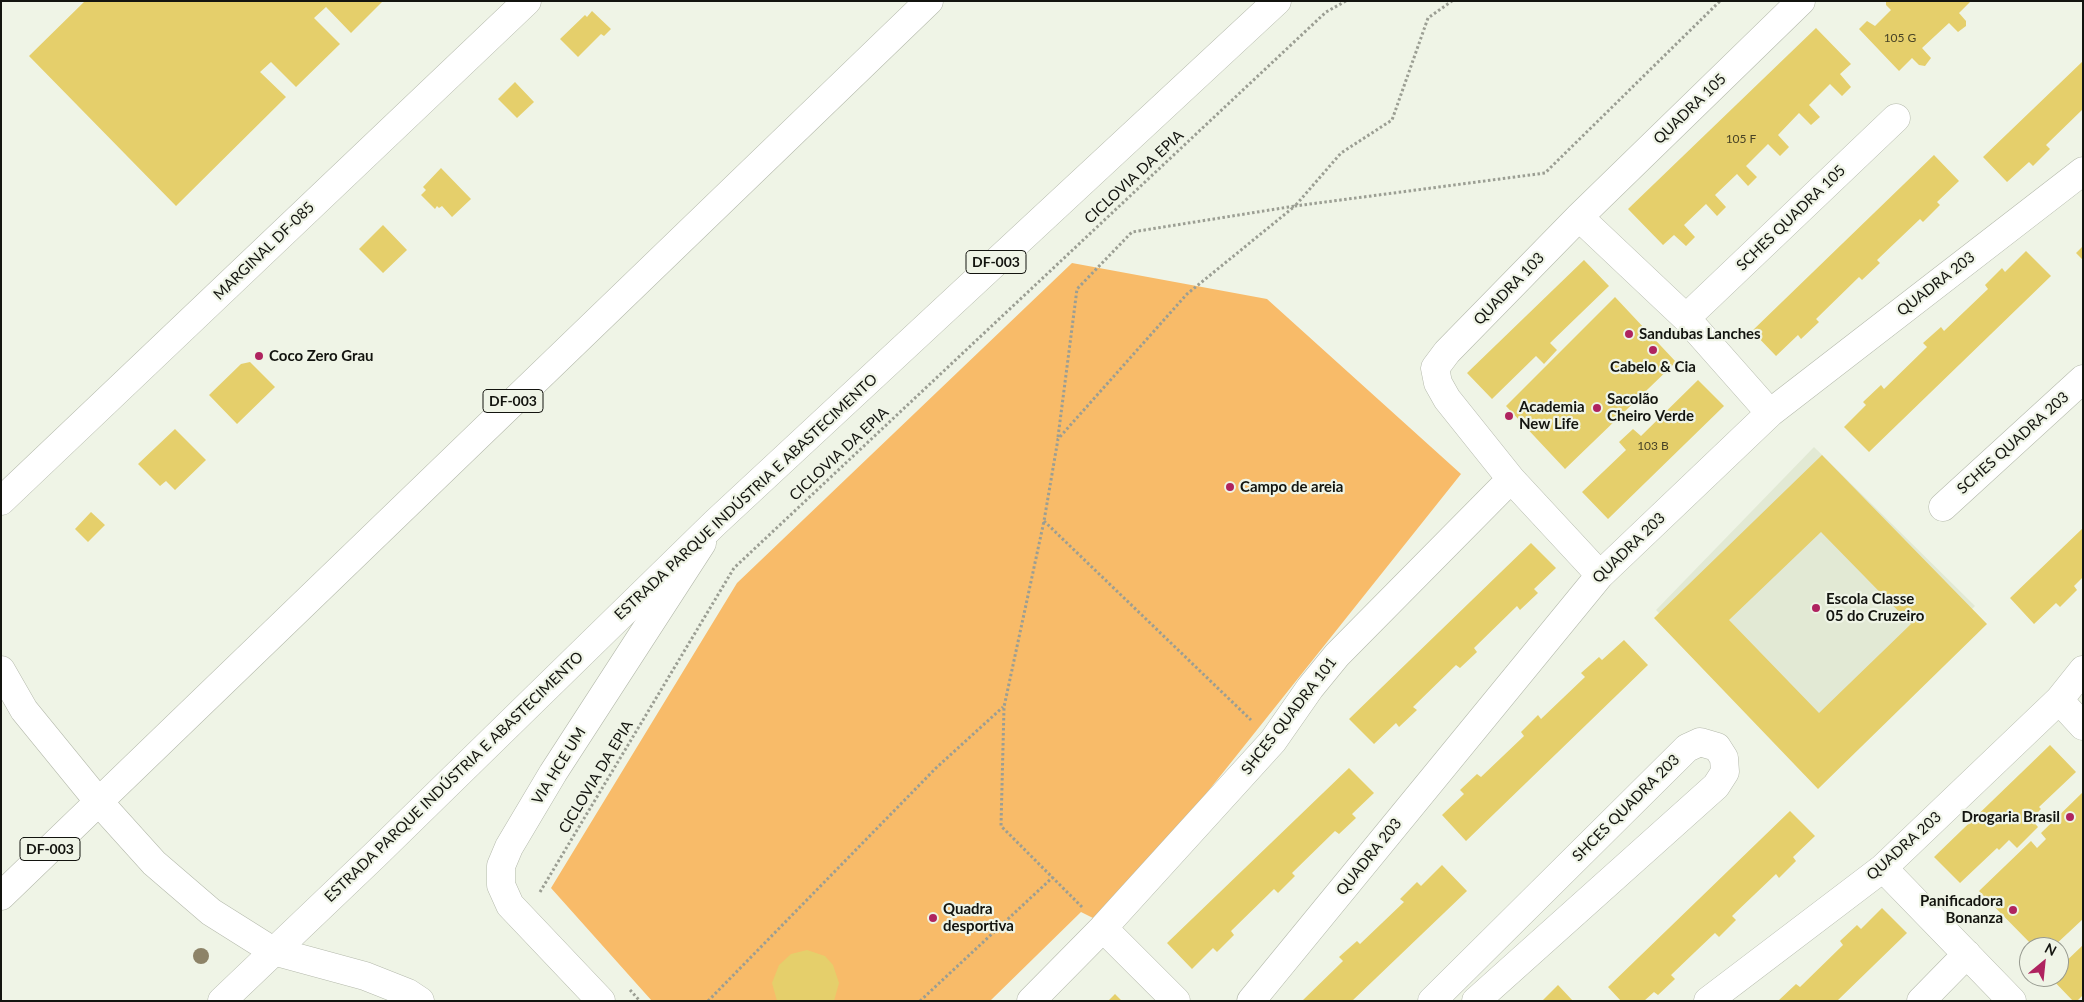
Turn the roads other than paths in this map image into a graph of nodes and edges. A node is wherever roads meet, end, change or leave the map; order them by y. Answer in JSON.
{"nodes":[{"id":1,"x":527,"y":1,"type":"edge"},
{"id":2,"x":928,"y":1,"type":"edge"},
{"id":3,"x":1277,"y":1,"type":"edge"},
{"id":4,"x":1801,"y":1,"type":"edge"},
{"id":5,"x":1896,"y":118,"type":"dead end"},
{"id":6,"x":2083,"y":171,"type":"edge"},
{"id":7,"x":1579,"y":217,"type":"junction"},
{"id":8,"x":1686,"y":318,"type":"junction"},
{"id":9,"x":2083,"y":379,"type":"edge"},
{"id":10,"x":1770,"y":413,"type":"junction"},
{"id":11,"x":1511,"y":480,"type":"junction"},
{"id":12,"x":1,"y":501,"type":"edge"},
{"id":13,"x":1943,"y":507,"type":"dead end"},
{"id":14,"x":715,"y":523,"type":"junction"},
{"id":15,"x":1600,"y":575,"type":"junction"},
{"id":16,"x":1,"y":670,"type":"edge"},
{"id":17,"x":2083,"y":670,"type":"edge"},
{"id":18,"x":2059,"y":700,"type":"junction"},
{"id":19,"x":2083,"y":726,"type":"edge"},
{"id":20,"x":99,"y":802,"type":"junction"},
{"id":21,"x":1883,"y":868,"type":"junction"},
{"id":22,"x":1,"y":896,"type":"edge"},
{"id":23,"x":1104,"y":928,"type":"junction"},
{"id":24,"x":273,"y":951,"type":"junction"},
{"id":25,"x":1967,"y":954,"type":"junction"},
{"id":26,"x":222,"y":1001,"type":"edge"},
{"id":27,"x":420,"y":1001,"type":"edge"},
{"id":28,"x":600,"y":1001,"type":"edge"},
{"id":29,"x":1031,"y":1001,"type":"edge"},
{"id":30,"x":1176,"y":1001,"type":"edge"},
{"id":31,"x":1251,"y":1001,"type":"edge"},
{"id":32,"x":1432,"y":1001,"type":"edge"},
{"id":33,"x":1476,"y":1001,"type":"edge"},
{"id":34,"x":1708,"y":1001,"type":"edge"},
{"id":35,"x":1921,"y":1001,"type":"edge"},
{"id":36,"x":2012,"y":1001,"type":"edge"}],
"edges":[{"from":1,"to":12,"type":"main road","name":"MARGINAL DF-085"},
{"from":2,"to":20,"type":"main road","number":"DF-003"},
{"from":3,"to":14,"type":"main road","name":"ESTRADA PARQUE INDÚSTRIA E ABASTECIMENTO","number":"DF-003"},
{"from":4,"to":7,"type":"main road","name":"QUADRA 105"},
{"from":5,"to":8,"type":"main road","name":"SCHES QUADRA 105"},
{"from":6,"to":10,"type":"main road","name":"QUADRA 203"},
{"from":7,"to":8,"type":"main road"},
{"from":7,"to":11,"type":"main road","name":"QUADRA 103"},
{"from":8,"to":10,"type":"main road"},
{"from":9,"to":13,"type":"main road","name":"SCHES QUADRA 203"},
{"from":10,"to":15,"type":"main road","name":"QUADRA 203"},
{"from":11,"to":15,"type":"main road","name":"QUADRA 103"},
{"from":11,"to":23,"type":"main road","name":"SHCES QUADRA 101"},
{"from":14,"to":24,"type":"main road","name":"ESTRADA PARQUE INDÚSTRIA E ABASTECIMENTO","number":"DF-003"},
{"from":14,"to":28,"type":"main road","name":"VIA HCE UM"},
{"from":15,"to":31,"type":"main road","name":"QUADRA 203"},
{"from":16,"to":20,"type":"main road"},
{"from":17,"to":18,"type":"main road","name":"QUADRA 203"},
{"from":18,"to":19,"type":"main road"},
{"from":18,"to":21,"type":"main road","name":"QUADRA 203"},
{"from":20,"to":22,"type":"main road","number":"DF-003"},
{"from":20,"to":24,"type":"main road"},
{"from":21,"to":25,"type":"main road"},
{"from":21,"to":34,"type":"main road","name":"QUADRA 203"},
{"from":23,"to":29,"type":"main road","name":"SHCES QUADRA 101"},
{"from":23,"to":30,"type":"main road"},
{"from":24,"to":26,"type":"main road","name":"ESTRADA PARQUE INDÚSTRIA E ABASTECIMENTO","number":"DF-003"},
{"from":24,"to":27,"type":"main road"},
{"from":25,"to":35,"type":"main road"},
{"from":25,"to":36,"type":"main road"},
{"from":32,"to":33,"type":"main road","name":"SHCES QUADRA 203"}]}
